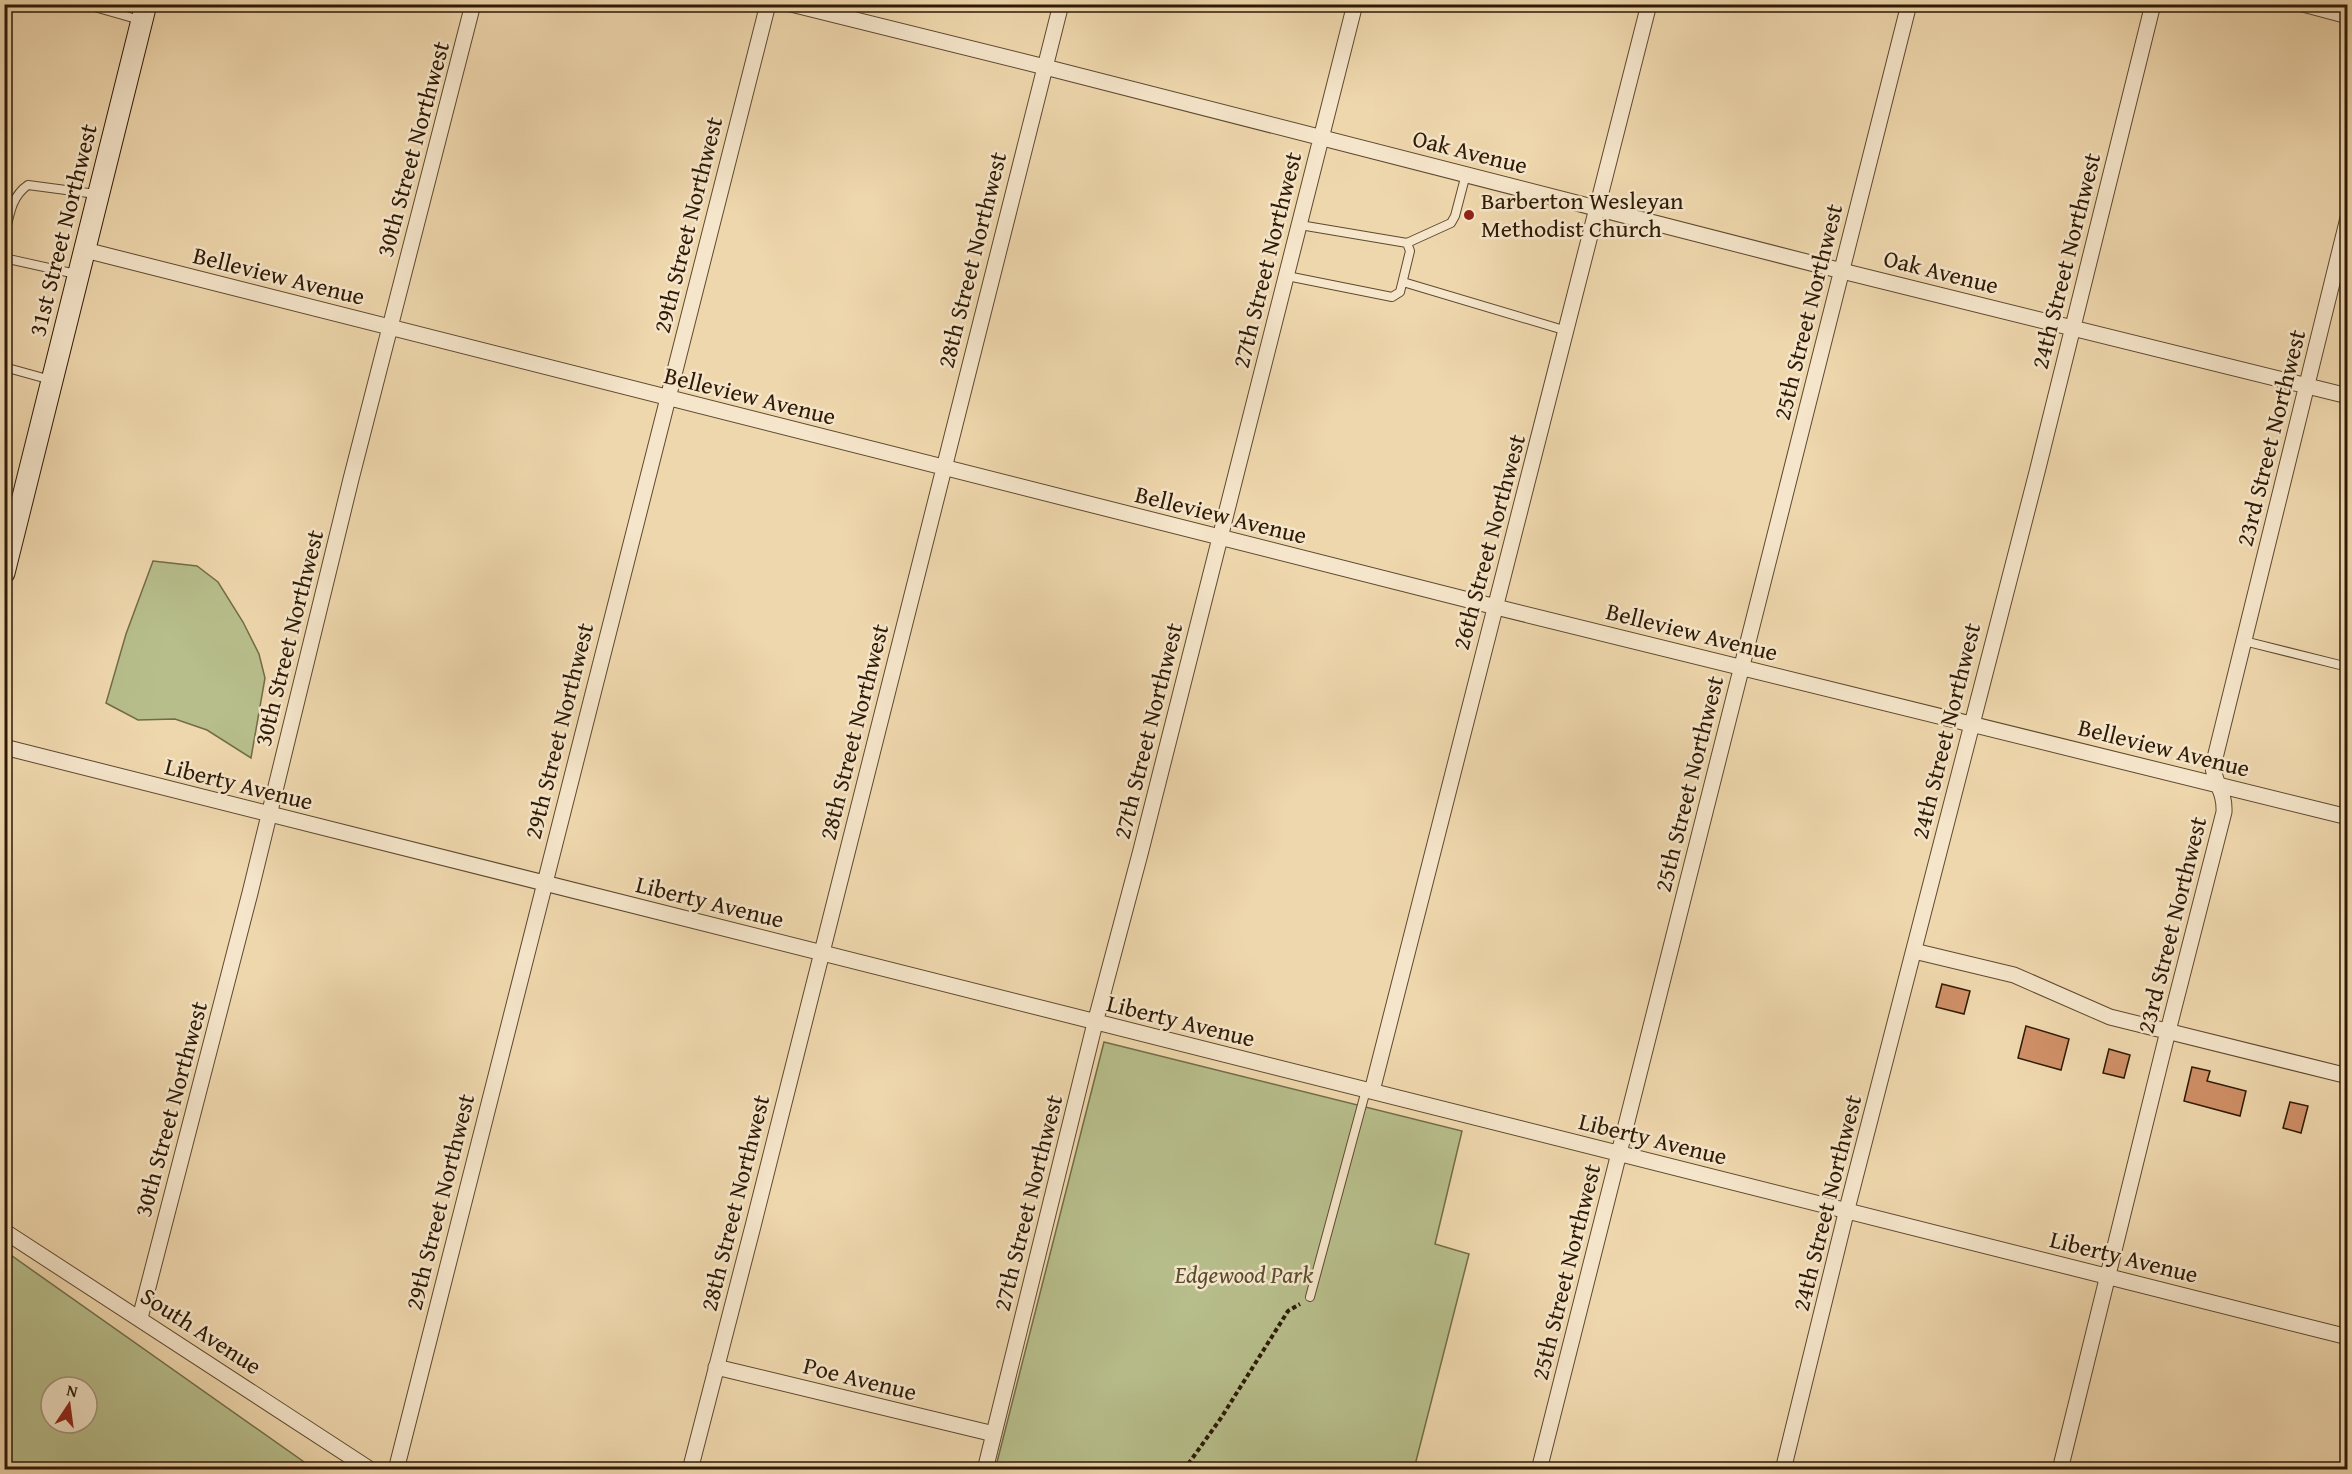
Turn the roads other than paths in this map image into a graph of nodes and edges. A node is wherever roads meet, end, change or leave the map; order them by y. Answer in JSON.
{"nodes":[{"id":1,"x":84,"y":4,"type":"edge"},
{"id":2,"x":473,"y":4,"type":"edge"},
{"id":3,"x":768,"y":4,"type":"edge"},
{"id":4,"x":790,"y":4,"type":"edge"},
{"id":5,"x":1061,"y":4,"type":"edge"},
{"id":6,"x":1355,"y":4,"type":"edge"},
{"id":7,"x":1649,"y":4,"type":"edge"},
{"id":8,"x":1910,"y":4,"type":"edge"},
{"id":9,"x":2153,"y":4,"type":"edge"},
{"id":10,"x":2303,"y":4,"type":"edge"},
{"id":11,"x":144,"y":13,"type":"edge"},
{"id":12,"x":2348,"y":16,"type":"edge"},
{"id":13,"x":1045,"y":67,"type":"junction"},
{"id":14,"x":1322,"y":137,"type":"junction"},
{"id":15,"x":1466,"y":174,"type":"junction"},
{"id":16,"x":98,"y":195,"type":"junction"},
{"id":17,"x":1597,"y":208,"type":"junction"},
{"id":18,"x":2348,"y":218,"type":"edge"},
{"id":19,"x":1300,"y":225,"type":"junction"},
{"id":20,"x":4,"y":239,"type":"edge"},
{"id":21,"x":1407,"y":243,"type":"junction"},
{"id":22,"x":85,"y":250,"type":"junction"},
{"id":23,"x":4,"y":258,"type":"edge"},
{"id":24,"x":1842,"y":271,"type":"junction"},
{"id":25,"x":78,"y":274,"type":"junction"},
{"id":26,"x":1287,"y":276,"type":"junction"},
{"id":27,"x":1403,"y":282,"type":"junction"},
{"id":28,"x":391,"y":328,"type":"junction"},
{"id":29,"x":2073,"y":328,"type":"junction"},
{"id":30,"x":1567,"y":331,"type":"junction"},
{"id":31,"x":4,"y":367,"type":"edge"},
{"id":32,"x":52,"y":380,"type":"junction"},
{"id":33,"x":2307,"y":386,"type":"junction"},
{"id":34,"x":2348,"y":396,"type":"edge"},
{"id":35,"x":667,"y":398,"type":"junction"},
{"id":36,"x":943,"y":468,"type":"junction"},
{"id":37,"x":1220,"y":538,"type":"junction"},
{"id":38,"x":4,"y":573,"type":"edge"},
{"id":39,"x":1496,"y":607,"type":"junction"},
{"id":40,"x":2244,"y":641,"type":"junction"},
{"id":41,"x":2348,"y":667,"type":"edge"},
{"id":42,"x":1741,"y":668,"type":"junction"},
{"id":43,"x":1971,"y":724,"type":"junction"},
{"id":44,"x":4,"y":747,"type":"edge"},
{"id":45,"x":2220,"y":785,"type":"junction"},
{"id":46,"x":269,"y":815,"type":"junction"},
{"id":47,"x":2348,"y":817,"type":"edge"},
{"id":48,"x":544,"y":883,"type":"junction"},
{"id":49,"x":1914,"y":951,"type":"junction"},
{"id":50,"x":822,"y":953,"type":"junction"},
{"id":51,"x":1095,"y":1023,"type":"junction"},
{"id":52,"x":2168,"y":1031,"type":"junction"},
{"id":53,"x":2348,"y":1076,"type":"edge"},
{"id":54,"x":1369,"y":1090,"type":"junction"},
{"id":55,"x":1619,"y":1154,"type":"junction"},
{"id":56,"x":1847,"y":1209,"type":"junction"},
{"id":57,"x":4,"y":1231,"type":"edge"},
{"id":58,"x":2108,"y":1276,"type":"junction"},
{"id":59,"x":1311,"y":1297,"type":"road end"},
{"id":60,"x":140,"y":1318,"type":"junction"},
{"id":61,"x":2348,"y":1337,"type":"edge"},
{"id":62,"x":716,"y":1367,"type":"junction"},
{"id":63,"x":994,"y":1434,"type":"junction"},
{"id":64,"x":371,"y":1470,"type":"edge"},
{"id":65,"x":396,"y":1470,"type":"edge"},
{"id":66,"x":690,"y":1470,"type":"edge"},
{"id":67,"x":985,"y":1470,"type":"edge"},
{"id":68,"x":1539,"y":1470,"type":"edge"},
{"id":69,"x":1783,"y":1470,"type":"edge"},
{"id":70,"x":2060,"y":1470,"type":"edge"}],
"edges":[{"from":1,"to":11,"type":"lane"},
{"from":2,"to":28,"type":"street","name":"30th Street Northwest"},
{"from":3,"to":35,"type":"street","name":"29th Street Northwest"},
{"from":4,"to":13,"type":"street","name":"Oak Avenue"},
{"from":5,"to":13,"type":"street","name":"28th Street Northwest"},
{"from":6,"to":14,"type":"street","name":"27th Street Northwest"},
{"from":7,"to":17,"type":"street","name":"26th Street Northwest"},
{"from":8,"to":24,"type":"street","name":"25th Street Northwest"},
{"from":9,"to":29,"type":"street","name":"24th Street Northwest"},
{"from":10,"to":12,"type":"street"},
{"from":11,"to":16,"type":"main road","name":"31st Street Northwest"},
{"from":13,"to":14,"type":"street","name":"Oak Avenue"},
{"from":13,"to":36,"type":"street","name":"28th Street Northwest"},
{"from":14,"to":15,"type":"street","name":"Oak Avenue"},
{"from":14,"to":19,"type":"street","name":"27th Street Northwest"},
{"from":15,"to":17,"type":"street","name":"Oak Avenue"},
{"from":15,"to":21,"type":"lane"},
{"from":16,"to":20,"type":"lane"},
{"from":16,"to":22,"type":"main road","name":"31st Street Northwest"},
{"from":17,"to":24,"type":"street","name":"Oak Avenue"},
{"from":17,"to":30,"type":"street","name":"26th Street Northwest"},
{"from":18,"to":33,"type":"street","name":"23rd Street Northwest"},
{"from":19,"to":21,"type":"lane"},
{"from":19,"to":26,"type":"street","name":"27th Street Northwest"},
{"from":21,"to":27,"type":"lane"},
{"from":22,"to":25,"type":"main road","name":"31st Street Northwest"},
{"from":22,"to":28,"type":"street","name":"Belleview Avenue"},
{"from":23,"to":25,"type":"lane"},
{"from":24,"to":29,"type":"street","name":"Oak Avenue"},
{"from":24,"to":42,"type":"street","name":"25th Street Northwest"},
{"from":25,"to":32,"type":"main road","name":"31st Street Northwest"},
{"from":26,"to":27,"type":"lane"},
{"from":26,"to":37,"type":"street","name":"27th Street Northwest"},
{"from":27,"to":30,"type":"lane"},
{"from":28,"to":35,"type":"street","name":"Belleview Avenue"},
{"from":28,"to":46,"type":"street","name":"30th Street Northwest"},
{"from":29,"to":33,"type":"street","name":"Oak Avenue"},
{"from":29,"to":43,"type":"street","name":"24th Street Northwest"},
{"from":30,"to":39,"type":"street","name":"26th Street Northwest"},
{"from":31,"to":32,"type":"lane"},
{"from":32,"to":38,"type":"main road","name":"31st Street Northwest"},
{"from":33,"to":34,"type":"street","name":"Oak Avenue"},
{"from":33,"to":40,"type":"street","name":"23rd Street Northwest"},
{"from":35,"to":36,"type":"street","name":"Belleview Avenue"},
{"from":35,"to":48,"type":"street","name":"29th Street Northwest"},
{"from":36,"to":37,"type":"street","name":"Belleview Avenue"},
{"from":36,"to":50,"type":"street","name":"28th Street Northwest"},
{"from":37,"to":39,"type":"street","name":"Belleview Avenue"},
{"from":37,"to":51,"type":"street","name":"27th Street Northwest"},
{"from":39,"to":42,"type":"street","name":"Belleview Avenue"},
{"from":39,"to":54,"type":"street","name":"26th Street Northwest"},
{"from":40,"to":41,"type":"lane"},
{"from":40,"to":45,"type":"street","name":"23rd Street Northwest"},
{"from":42,"to":43,"type":"street","name":"Belleview Avenue"},
{"from":42,"to":55,"type":"street","name":"25th Street Northwest"},
{"from":43,"to":45,"type":"street","name":"Belleview Avenue"},
{"from":43,"to":49,"type":"street","name":"24th Street Northwest"},
{"from":44,"to":46,"type":"street","name":"Liberty Avenue"},
{"from":45,"to":47,"type":"street","name":"Belleview Avenue"},
{"from":45,"to":52,"type":"street","name":"23rd Street Northwest"},
{"from":46,"to":48,"type":"street","name":"Liberty Avenue"},
{"from":46,"to":60,"type":"street","name":"30th Street Northwest"},
{"from":48,"to":50,"type":"street","name":"Liberty Avenue"},
{"from":48,"to":65,"type":"street","name":"29th Street Northwest"},
{"from":49,"to":52,"type":"street"},
{"from":49,"to":56,"type":"street","name":"24th Street Northwest"},
{"from":50,"to":51,"type":"street","name":"Liberty Avenue"},
{"from":50,"to":62,"type":"street","name":"28th Street Northwest"},
{"from":51,"to":54,"type":"street","name":"Liberty Avenue"},
{"from":51,"to":63,"type":"street","name":"27th Street Northwest"},
{"from":52,"to":53,"type":"street"},
{"from":52,"to":58,"type":"street","name":"23rd Street Northwest"},
{"from":54,"to":55,"type":"street","name":"Liberty Avenue"},
{"from":54,"to":59,"type":"lane"},
{"from":55,"to":56,"type":"street","name":"Liberty Avenue"},
{"from":55,"to":68,"type":"street","name":"25th Street Northwest"},
{"from":56,"to":58,"type":"street","name":"Liberty Avenue"},
{"from":56,"to":69,"type":"street","name":"24th Street Northwest"},
{"from":57,"to":60,"type":"street","name":"South Avenue"},
{"from":58,"to":61,"type":"street","name":"Liberty Avenue"},
{"from":58,"to":70,"type":"street","name":"23rd Street Northwest"},
{"from":60,"to":64,"type":"street","name":"South Avenue"},
{"from":62,"to":63,"type":"street","name":"Poe Avenue"},
{"from":62,"to":66,"type":"street","name":"28th Street Northwest"},
{"from":63,"to":67,"type":"street","name":"27th Street Northwest"}]}
